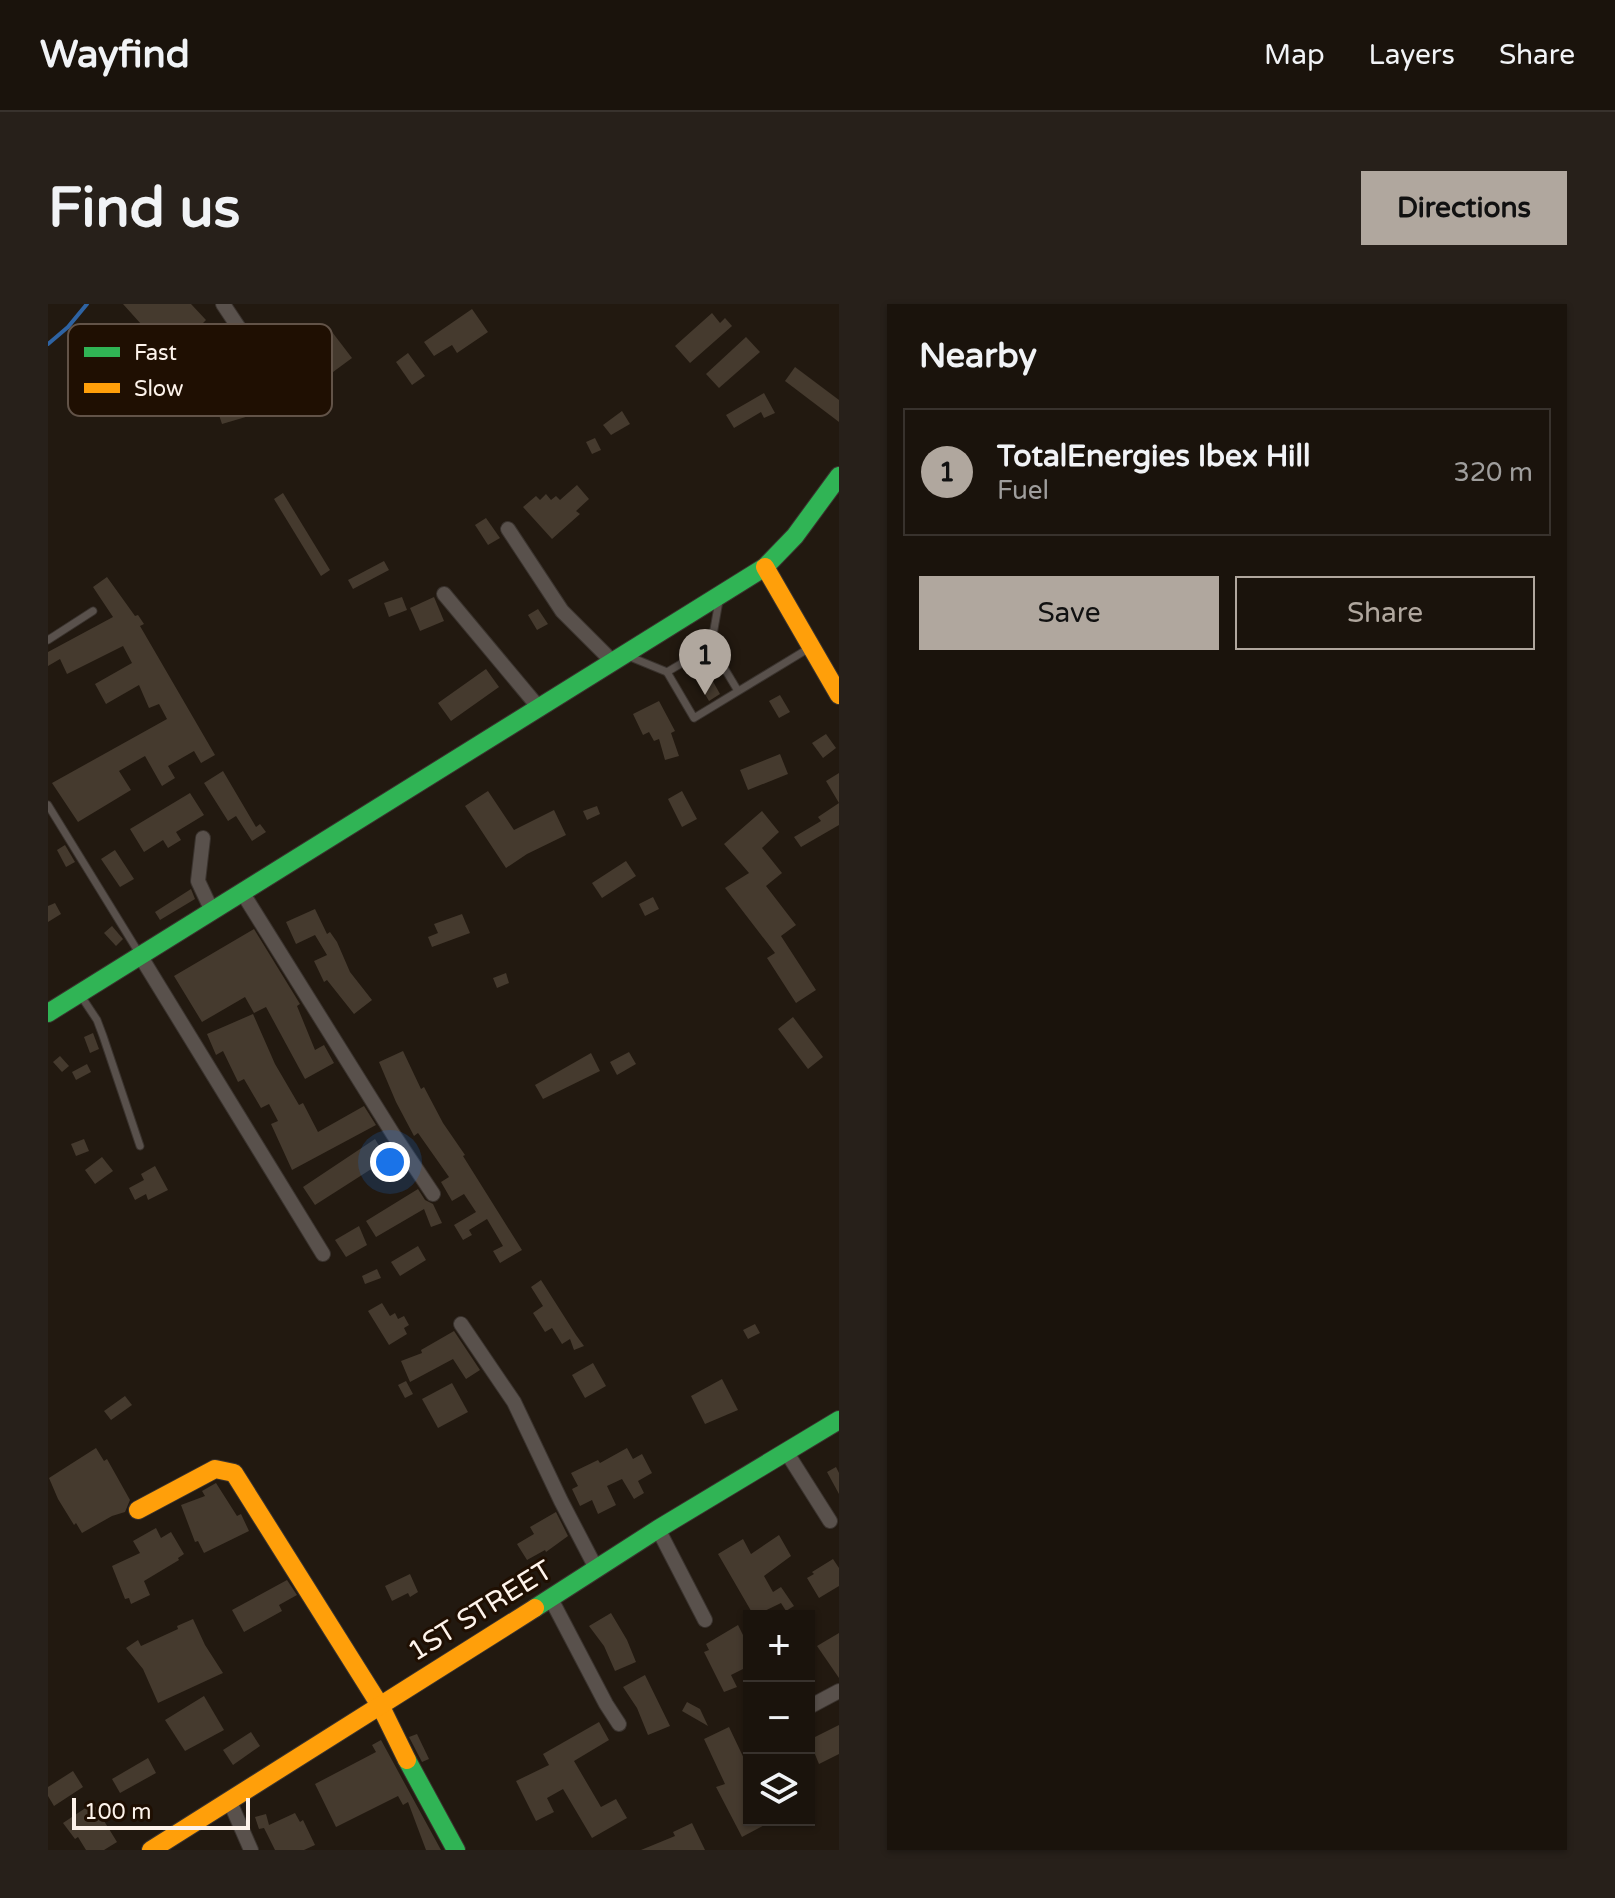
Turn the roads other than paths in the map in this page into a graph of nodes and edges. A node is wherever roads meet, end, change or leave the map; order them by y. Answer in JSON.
{"nodes":[{"id":1,"x":223,"y":304,"type":"edge"},
{"id":2,"x":236,"y":324,"type":"edge"},
{"id":3,"x":839,"y":476,"type":"edge"},
{"id":4,"x":508,"y":529,"type":"dead end"},
{"id":5,"x":765,"y":567,"type":"junction"},
{"id":6,"x":444,"y":594,"type":"dead end"},
{"id":7,"x":720,"y":595,"type":"junction"},
{"id":8,"x":93,"y":611,"type":"dead end"},
{"id":9,"x":48,"y":640,"type":"edge"},
{"id":10,"x":711,"y":646,"type":"junction"},
{"id":11,"x":811,"y":647,"type":"junction"},
{"id":12,"x":619,"y":659,"type":"junction"},
{"id":13,"x":667,"y":672,"type":"junction"},
{"id":14,"x":738,"y":691,"type":"junction"},
{"id":15,"x":839,"y":695,"type":"edge"},
{"id":16,"x":540,"y":709,"type":"junction"},
{"id":17,"x":48,"y":805,"type":"edge"},
{"id":18,"x":203,"y":838,"type":"dead end"},
{"id":19,"x":242,"y":892,"type":"junction"},
{"id":20,"x":212,"y":911,"type":"junction"},
{"id":21,"x":141,"y":957,"type":"junction"},
{"id":22,"x":80,"y":994,"type":"junction"},
{"id":23,"x":48,"y":1013,"type":"edge"},
{"id":24,"x":140,"y":1146,"type":"dead end"},
{"id":25,"x":433,"y":1194,"type":"dead end"},
{"id":26,"x":323,"y":1254,"type":"dead end"},
{"id":27,"x":461,"y":1324,"type":"dead end"},
{"id":28,"x":839,"y":1420,"type":"edge"},
{"id":29,"x":787,"y":1453,"type":"junction"},
{"id":30,"x":138,"y":1510,"type":"dead end"},
{"id":31,"x":830,"y":1521,"type":"dead end"},
{"id":32,"x":658,"y":1529,"type":"junction"},
{"id":33,"x":597,"y":1570,"type":"junction"},
{"id":34,"x":551,"y":1599,"type":"junction"},
{"id":35,"x":705,"y":1620,"type":"dead end"},
{"id":36,"x":839,"y":1691,"type":"edge"},
{"id":37,"x":815,"y":1704,"type":"edge"},
{"id":38,"x":381,"y":1707,"type":"junction"},
{"id":39,"x":619,"y":1724,"type":"dead end"},
{"id":40,"x":230,"y":1802,"type":"junction"},
{"id":41,"x":151,"y":1850,"type":"edge"},
{"id":42,"x":251,"y":1850,"type":"edge"},
{"id":43,"x":456,"y":1850,"type":"edge"}],
"edges":[{"from":1,"to":2,"type":"street"},
{"from":3,"to":5,"type":"street"},
{"from":4,"to":12,"type":"street"},
{"from":5,"to":7,"type":"street"},
{"from":5,"to":11,"type":"street"},
{"from":6,"to":16,"type":"street"},
{"from":7,"to":10,"type":"lane"},
{"from":7,"to":12,"type":"street"},
{"from":8,"to":9,"type":"lane"},
{"from":10,"to":13,"type":"lane"},
{"from":10,"to":14,"type":"lane"},
{"from":11,"to":14,"type":"lane"},
{"from":11,"to":15,"type":"street"},
{"from":12,"to":13,"type":"lane"},
{"from":12,"to":16,"type":"street"},
{"from":13,"to":14,"type":"lane"},
{"from":16,"to":19,"type":"street"},
{"from":17,"to":21,"type":"lane"},
{"from":18,"to":20,"type":"street"},
{"from":19,"to":20,"type":"street"},
{"from":19,"to":25,"type":"street"},
{"from":20,"to":21,"type":"street"},
{"from":21,"to":22,"type":"street"},
{"from":21,"to":26,"type":"street"},
{"from":22,"to":23,"type":"street"},
{"from":22,"to":24,"type":"lane"},
{"from":27,"to":33,"type":"street"},
{"from":28,"to":29,"type":"street","name":"1ST STREET"},
{"from":29,"to":31,"type":"street"},
{"from":29,"to":32,"type":"street","name":"1ST STREET"},
{"from":30,"to":38,"type":"street"},
{"from":32,"to":33,"type":"street","name":"1ST STREET"},
{"from":32,"to":35,"type":"street"},
{"from":33,"to":34,"type":"street","name":"1ST STREET"},
{"from":34,"to":38,"type":"street","name":"1ST STREET"},
{"from":34,"to":39,"type":"street"},
{"from":36,"to":37,"type":"street"},
{"from":38,"to":40,"type":"street","name":"1ST STREET"},
{"from":38,"to":43,"type":"street"},
{"from":40,"to":41,"type":"street","name":"1ST STREET"},
{"from":40,"to":42,"type":"street"}]}
